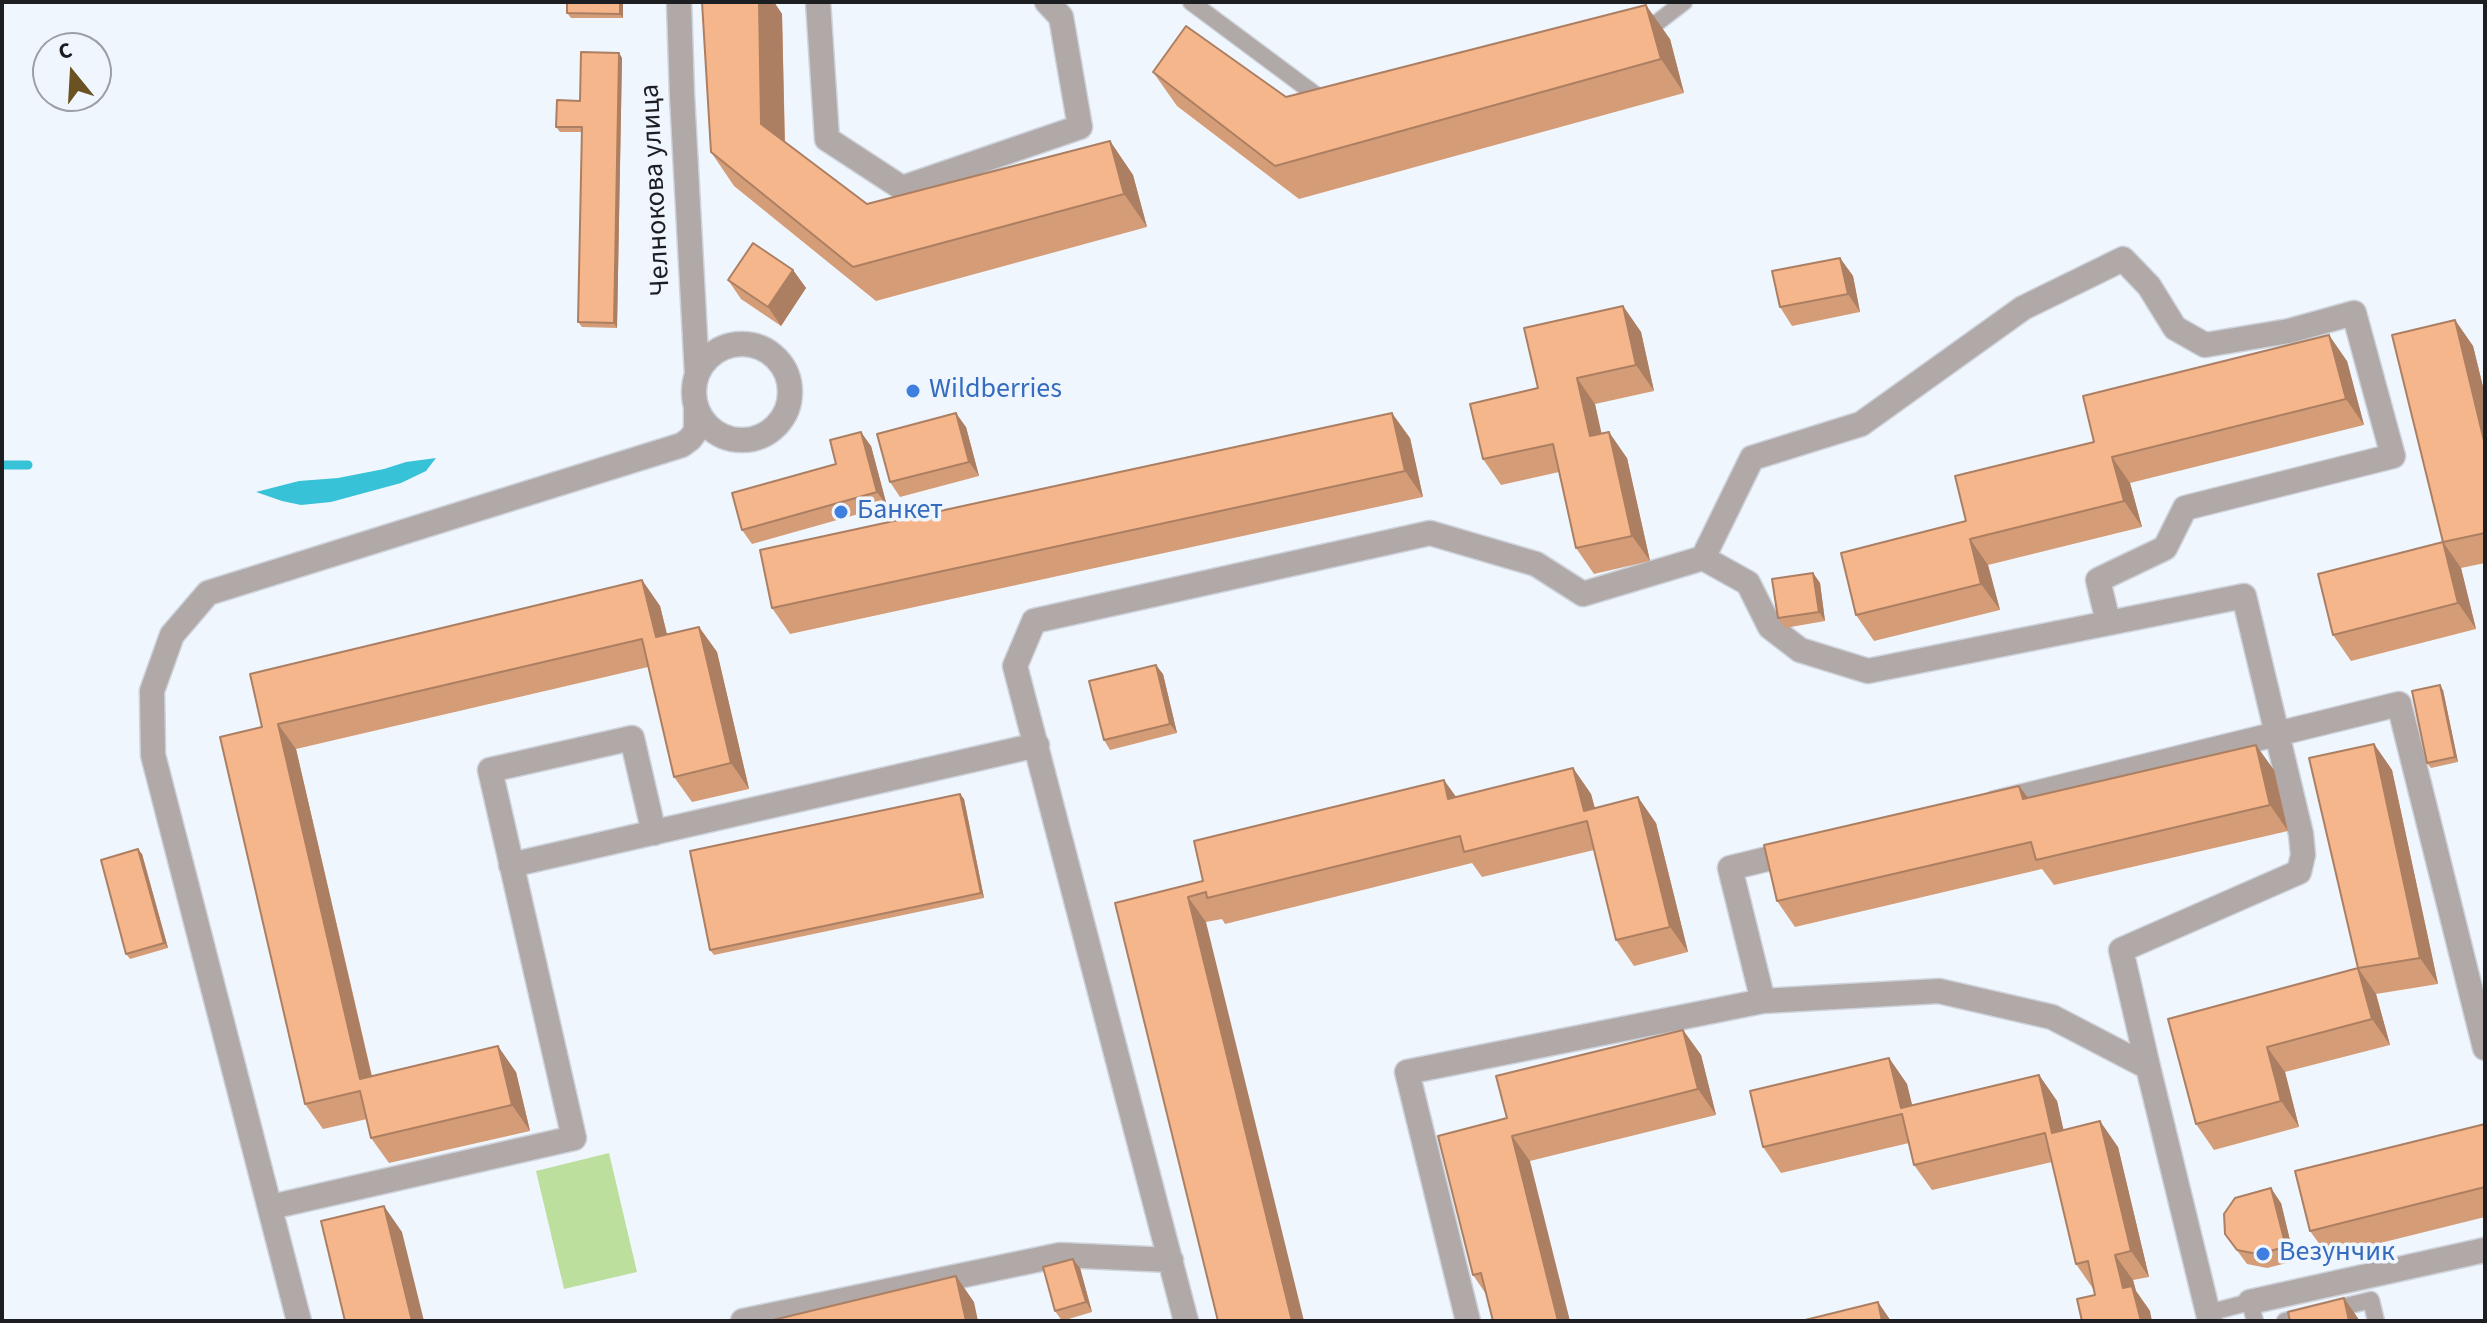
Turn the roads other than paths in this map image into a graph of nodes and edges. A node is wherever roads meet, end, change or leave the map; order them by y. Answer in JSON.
{"nodes":[{"id":1,"x":679,"y":2,"type":"edge"},
{"id":2,"x":818,"y":2,"type":"edge"},
{"id":3,"x":1047,"y":2,"type":"edge"},
{"id":4,"x":1191,"y":2,"type":"edge"},
{"id":5,"x":1684,"y":2,"type":"edge"},
{"id":6,"x":1629,"y":38,"type":"edge"},
{"id":7,"x":1340,"y":114,"type":"edge"},
{"id":8,"x":697,"y":374,"type":"junction"},
{"id":9,"x":696,"y":407,"type":"junction"},
{"id":10,"x":1703,"y":558,"type":"junction"},
{"id":11,"x":2108,"y":622,"type":"junction"},
{"id":12,"x":2277,"y":733,"type":"junction"},
{"id":13,"x":1037,"y":745,"type":"junction"},
{"id":14,"x":1973,"y":808,"type":"edge"},
{"id":15,"x":654,"y":833,"type":"junction"},
{"id":16,"x":1821,"y":846,"type":"edge"},
{"id":17,"x":511,"y":865,"type":"junction"},
{"id":18,"x":1763,"y":1001,"type":"junction"},
{"id":19,"x":2485,"y":1048,"type":"edge"},
{"id":20,"x":2148,"y":1067,"type":"junction"},
{"id":21,"x":271,"y":1207,"type":"junction"},
{"id":22,"x":2485,"y":1250,"type":"edge"},
{"id":23,"x":1171,"y":1260,"type":"junction"},
{"id":24,"x":2253,"y":1312,"type":"edge"},
{"id":25,"x":2209,"y":1317,"type":"edge"},
{"id":26,"x":299,"y":1321,"type":"edge"},
{"id":27,"x":743,"y":1321,"type":"edge"},
{"id":28,"x":1186,"y":1321,"type":"edge"},
{"id":29,"x":1468,"y":1321,"type":"edge"},
{"id":30,"x":2285,"y":1321,"type":"edge"},
{"id":31,"x":2376,"y":1321,"type":"edge"}],
"edges":[{"from":1,"to":8,"type":"street","name":"Челнокова улица"},
{"from":2,"to":3,"type":"street"},
{"from":4,"to":7,"type":"lane"},
{"from":5,"to":6,"type":"lane"},
{"from":8,"to":9,"type":"street"},
{"from":8,"to":9,"type":"street"},
{"from":9,"to":21,"type":"street"},
{"from":10,"to":11,"type":"street"},
{"from":10,"to":11,"type":"street"},
{"from":10,"to":13,"type":"street"},
{"from":11,"to":12,"type":"street"},
{"from":12,"to":14,"type":"street"},
{"from":12,"to":19,"type":"street"},
{"from":12,"to":20,"type":"street"},
{"from":13,"to":15,"type":"street"},
{"from":13,"to":23,"type":"street"},
{"from":15,"to":17,"type":"street"},
{"from":15,"to":17,"type":"street"},
{"from":16,"to":18,"type":"street"},
{"from":17,"to":21,"type":"street"},
{"from":18,"to":20,"type":"street"},
{"from":18,"to":29,"type":"street"},
{"from":20,"to":25,"type":"street"},
{"from":21,"to":26,"type":"street"},
{"from":22,"to":24,"type":"street"},
{"from":23,"to":27,"type":"street"},
{"from":23,"to":28,"type":"street"},
{"from":24,"to":25,"type":"lane"},
{"from":30,"to":31,"type":"lane"}]}
